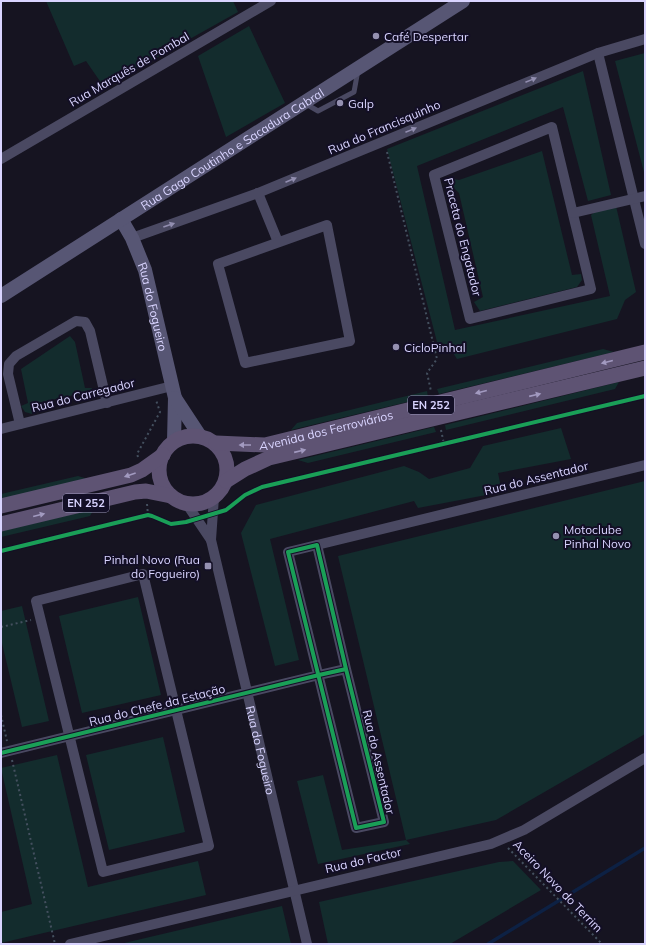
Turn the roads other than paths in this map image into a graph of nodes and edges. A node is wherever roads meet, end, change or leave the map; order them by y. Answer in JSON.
{"nodes":[{"id":1,"x":271,"y":1,"type":"edge"},
{"id":2,"x":463,"y":1,"type":"edge"},
{"id":3,"x":645,"y":40,"type":"edge"},
{"id":4,"x":598,"y":53,"type":"junction"},
{"id":5,"x":1,"y":159,"type":"edge"},
{"id":6,"x":258,"y":193,"type":"junction"},
{"id":7,"x":645,"y":196,"type":"edge"},
{"id":8,"x":634,"y":199,"type":"junction"},
{"id":9,"x":573,"y":214,"type":"junction"},
{"id":10,"x":121,"y":219,"type":"junction"},
{"id":11,"x":132,"y":238,"type":"junction"},
{"id":12,"x":278,"y":242,"type":"junction"},
{"id":13,"x":645,"y":244,"type":"edge"},
{"id":14,"x":1,"y":296,"type":"edge"},
{"id":15,"x":645,"y":352,"type":"edge"},
{"id":16,"x":645,"y":368,"type":"edge"},
{"id":17,"x":173,"y":392,"type":"junction"},
{"id":18,"x":107,"y":403,"type":"junction"},
{"id":19,"x":435,"y":411,"type":"junction"},
{"id":20,"x":20,"y":424,"type":"junction"},
{"id":21,"x":1,"y":429,"type":"edge"},
{"id":22,"x":200,"y":436,"type":"junction"},
{"id":23,"x":174,"y":441,"type":"junction"},
{"id":24,"x":216,"y":443,"type":"junction"},
{"id":25,"x":163,"y":454,"type":"junction"},
{"id":26,"x":645,"y":464,"type":"edge"},
{"id":27,"x":226,"y":482,"type":"junction"},
{"id":28,"x":171,"y":496,"type":"junction"},
{"id":29,"x":214,"y":497,"type":"junction"},
{"id":30,"x":186,"y":503,"type":"junction"},
{"id":31,"x":1,"y":506,"type":"edge"},
{"id":32,"x":1,"y":524,"type":"edge"},
{"id":33,"x":211,"y":540,"type":"junction"},
{"id":34,"x":317,"y":545,"type":"junction"},
{"id":35,"x":346,"y":668,"type":"junction"},
{"id":36,"x":319,"y":676,"type":"junction"},
{"id":37,"x":248,"y":693,"type":"junction"},
{"id":38,"x":177,"y":710,"type":"junction"},
{"id":39,"x":68,"y":737,"type":"junction"},
{"id":40,"x":6,"y":752,"type":"edge"},
{"id":41,"x":645,"y":758,"type":"edge"},
{"id":42,"x":295,"y":889,"type":"junction"},
{"id":43,"x":70,"y":944,"type":"edge"},
{"id":44,"x":307,"y":944,"type":"edge"}],
"edges":[{"from":1,"to":5,"type":"street","name":"Rua Marquês de Pombal"},
{"from":2,"to":10,"type":"street","name":"Rua Gago Coutinho e Sacadura Cabral"},
{"from":3,"to":4,"type":"street","name":"Rua do Francisquinho"},
{"from":6,"to":4,"type":"street","name":"Rua do Francisquinho","one_way":true},
{"from":4,"to":8,"type":"street"},
{"from":11,"to":6,"type":"street","name":"Rua do Francisquinho","one_way":true},
{"from":6,"to":12,"type":"street"},
{"from":7,"to":8,"type":"street"},
{"from":8,"to":9,"type":"street"},
{"from":8,"to":13,"type":"street"},
{"from":9,"to":9,"type":"street","name":"Praceta do Engatador"},
{"from":10,"to":11,"type":"street","name":"Rua do Fogueiro"},
{"from":10,"to":14,"type":"street","name":"Rua Gago Coutinho e Sacadura Cabral"},
{"from":11,"to":17,"type":"street","name":"Rua do Fogueiro"},
{"from":12,"to":12,"type":"street"},
{"from":15,"to":19,"type":"main road","name":"Avenida dos Ferroviários","number":"EN 252","one_way":true},
{"from":19,"to":16,"type":"main road","name":"Avenida dos Ferroviários","number":"EN 252","one_way":true},
{"from":17,"to":18,"type":"street","name":"Rua do Carregador"},
{"from":17,"to":22,"type":"street","name":"Rua do Fogueiro"},
{"from":17,"to":23,"type":"street","name":"Rua do Fogueiro"},
{"from":18,"to":20,"type":"street","name":"Rua do Carregador"},
{"from":18,"to":20,"type":"street"},
{"from":19,"to":24,"type":"main road","name":"Avenida dos Ferroviários","number":"EN 252","one_way":true},
{"from":27,"to":19,"type":"main road","name":"Avenida dos Ferroviários","number":"EN 252","one_way":true},
{"from":20,"to":21,"type":"street","name":"Rua do Carregador"},
{"from":22,"to":23,"type":"main road"},
{"from":22,"to":24,"type":"main road","name":"Avenida dos Ferroviários","number":"EN 252"},
{"from":23,"to":25,"type":"main road","number":"EN 252"},
{"from":24,"to":27,"type":"main road"},
{"from":25,"to":28,"type":"main road"},
{"from":25,"to":31,"type":"main road","number":"EN 252","one_way":true},
{"from":26,"to":34,"type":"street","name":"Rua do Assentador"},
{"from":27,"to":29,"type":"main road","name":"Avenida dos Ferroviários","number":"EN 252"},
{"from":28,"to":30,"type":"main road","number":"EN 252"},
{"from":32,"to":28,"type":"main road","number":"EN 252","one_way":true},
{"from":29,"to":30,"type":"main road"},
{"from":29,"to":33,"type":"street"},
{"from":30,"to":33,"type":"street"},
{"from":33,"to":37,"type":"street","name":"Rua do Fogueiro"},
{"from":34,"to":35,"type":"street","name":"Rua do Assentador"},
{"from":34,"to":36,"type":"street","name":"Rua do Assentador"},
{"from":35,"to":36,"type":"street"},
{"from":35,"to":36,"type":"street","name":"Rua do Assentador"},
{"from":36,"to":37,"type":"street","name":"Rua do Chefe da Estação"},
{"from":37,"to":38,"type":"street","name":"Rua do Chefe da Estação"},
{"from":37,"to":42,"type":"street","name":"Rua do Fogueiro"},
{"from":38,"to":39,"type":"street","name":"Rua do Chefe da Estação"},
{"from":38,"to":39,"type":"street"},
{"from":38,"to":39,"type":"street"},
{"from":39,"to":40,"type":"street","name":"Rua do Chefe da Estação"},
{"from":41,"to":42,"type":"street","name":"Rua do Factor"},
{"from":42,"to":43,"type":"street","name":"Rua do Factor"},
{"from":42,"to":44,"type":"street","name":"Rua do Fogueiro"}]}
